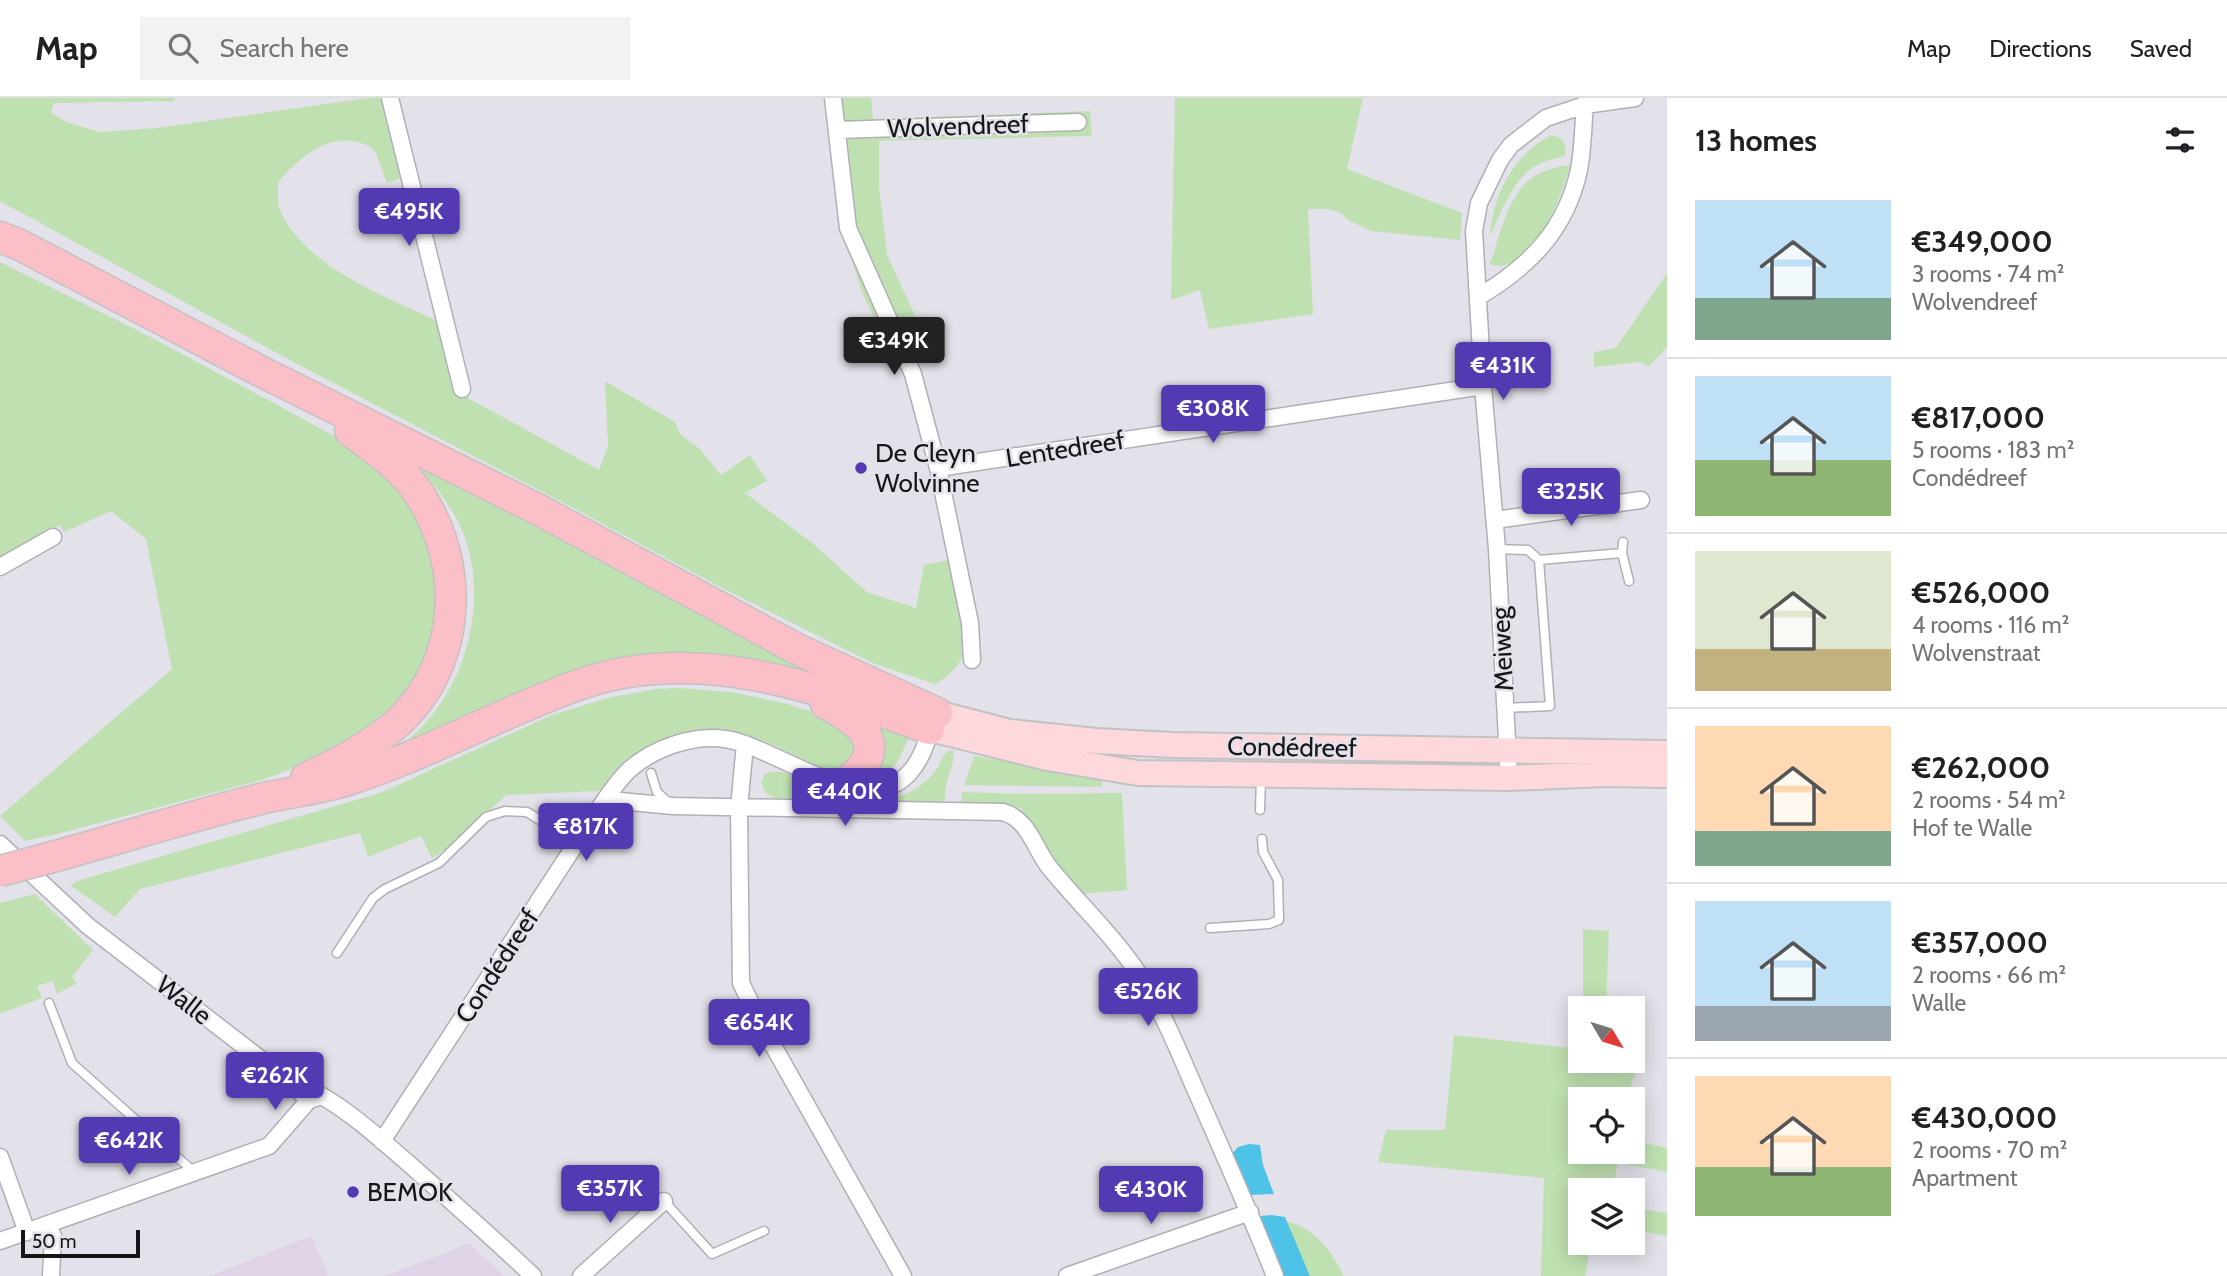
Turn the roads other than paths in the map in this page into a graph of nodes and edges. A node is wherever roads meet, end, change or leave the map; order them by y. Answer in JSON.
{"nodes":[{"id":1,"x":390,"y":98,"type":"edge"},
{"id":2,"x":833,"y":98,"type":"edge"},
{"id":3,"x":1635,"y":98,"type":"edge"},
{"id":4,"x":1585,"y":105,"type":"junction"},
{"id":5,"x":1078,"y":122,"type":"dead end"},
{"id":6,"x":838,"y":130,"type":"junction"},
{"id":7,"x":7,"y":237,"type":"edge"},
{"id":8,"x":1478,"y":297,"type":"junction"},
{"id":9,"x":264,"y":373,"type":"junction"},
{"id":10,"x":1483,"y":386,"type":"junction"},
{"id":11,"x":462,"y":389,"type":"dead end"},
{"id":12,"x":937,"y":468,"type":"junction"},
{"id":13,"x":1641,"y":500,"type":"dead end"},
{"id":14,"x":1495,"y":520,"type":"junction"},
{"id":15,"x":53,"y":537,"type":"dead end"},
{"id":16,"x":1623,"y":542,"type":"dead end"},
{"id":17,"x":1497,"y":549,"type":"junction"},
{"id":18,"x":1622,"y":553,"type":"junction"},
{"id":19,"x":1539,"y":560,"type":"junction"},
{"id":20,"x":0,"y":567,"type":"edge"},
{"id":21,"x":1629,"y":581,"type":"dead end"},
{"id":22,"x":972,"y":660,"type":"dead end"},
{"id":23,"x":796,"y":685,"type":"junction"},
{"id":24,"x":1505,"y":708,"type":"junction"},
{"id":25,"x":934,"y":721,"type":"junction"},
{"id":26,"x":745,"y":744,"type":"junction"},
{"id":27,"x":1507,"y":750,"type":"junction"},
{"id":28,"x":1667,"y":753,"type":"edge"},
{"id":29,"x":651,"y":773,"type":"dead end"},
{"id":30,"x":1261,"y":775,"type":"junction"},
{"id":31,"x":1667,"y":775,"type":"edge"},
{"id":32,"x":1509,"y":778,"type":"junction"},
{"id":33,"x":844,"y":785,"type":"junction"},
{"id":34,"x":261,"y":799,"type":"junction"},
{"id":35,"x":620,"y":801,"type":"dead end"},
{"id":36,"x":673,"y":806,"type":"junction"},
{"id":37,"x":739,"y":807,"type":"junction"},
{"id":38,"x":1260,"y":810,"type":"dead end"},
{"id":39,"x":1262,"y":839,"type":"dead end"},
{"id":40,"x":577,"y":843,"type":"junction"},
{"id":41,"x":0,"y":844,"type":"edge"},
{"id":42,"x":0,"y":871,"type":"edge"},
{"id":43,"x":1210,"y":928,"type":"dead end"},
{"id":44,"x":337,"y":953,"type":"dead end"},
{"id":45,"x":49,"y":1003,"type":"dead end"},
{"id":46,"x":309,"y":1100,"type":"junction"},
{"id":47,"x":382,"y":1141,"type":"junction"},
{"id":48,"x":0,"y":1157,"type":"edge"},
{"id":49,"x":196,"y":1173,"type":"junction"},
{"id":50,"x":664,"y":1201,"type":"joint"},
{"id":51,"x":1250,"y":1212,"type":"junction"},
{"id":52,"x":48,"y":1225,"type":"junction"},
{"id":53,"x":764,"y":1231,"type":"dead end"},
{"id":54,"x":27,"y":1232,"type":"junction"},
{"id":55,"x":0,"y":1241,"type":"edge"},
{"id":56,"x":51,"y":1276,"type":"edge"},
{"id":57,"x":533,"y":1276,"type":"edge"},
{"id":58,"x":581,"y":1276,"type":"edge"},
{"id":59,"x":903,"y":1276,"type":"edge"},
{"id":60,"x":1067,"y":1276,"type":"edge"},
{"id":61,"x":1275,"y":1276,"type":"edge"}],
"edges":[{"from":1,"to":11,"type":"street"},
{"from":2,"to":6,"type":"street"},
{"from":3,"to":4,"type":"street","name":"Meiweg"},
{"from":4,"to":8,"type":"street"},
{"from":4,"to":8,"type":"street","name":"Meiweg"},
{"from":5,"to":6,"type":"street","name":"Wolvendreef"},
{"from":6,"to":12,"type":"street"},
{"from":7,"to":9,"type":"highway"},
{"from":8,"to":10,"type":"street","name":"Meiweg"},
{"from":9,"to":25,"type":"highway"},
{"from":9,"to":34,"type":"highway"},
{"from":10,"to":12,"type":"street","name":"Lentedreef"},
{"from":10,"to":14,"type":"street","name":"Meiweg"},
{"from":12,"to":22,"type":"street"},
{"from":13,"to":14,"type":"street"},
{"from":14,"to":17,"type":"street","name":"Meiweg"},
{"from":15,"to":20,"type":"street"},
{"from":16,"to":18,"type":"lane"},
{"from":17,"to":19,"type":"lane"},
{"from":17,"to":24,"type":"street","name":"Meiweg"},
{"from":18,"to":19,"type":"lane"},
{"from":18,"to":21,"type":"lane"},
{"from":19,"to":24,"type":"lane"},
{"from":23,"to":25,"type":"highway"},
{"from":23,"to":33,"type":"highway"},
{"from":23,"to":34,"type":"highway"},
{"from":24,"to":27,"type":"street","name":"Meiweg"},
{"from":25,"to":27,"type":"main road","name":"Condédreef"},
{"from":25,"to":30,"type":"main road","name":"Condédreef"},
{"from":25,"to":33,"type":"street","name":"Condédreef"},
{"from":26,"to":33,"type":"street","name":"Condédreef"},
{"from":26,"to":37,"type":"street"},
{"from":26,"to":40,"type":"street","name":"Condédreef"},
{"from":27,"to":28,"type":"main road","name":"Condédreef"},
{"from":27,"to":32,"type":"street","name":"Meiweg"},
{"from":29,"to":36,"type":"lane"},
{"from":30,"to":32,"type":"main road","name":"Condédreef"},
{"from":30,"to":38,"type":"lane"},
{"from":31,"to":32,"type":"main road","name":"Condédreef"},
{"from":34,"to":42,"type":"highway","bridge":true},
{"from":35,"to":36,"type":"street"},
{"from":36,"to":37,"type":"street"},
{"from":37,"to":51,"type":"street"},
{"from":37,"to":59,"type":"street"},
{"from":39,"to":43,"type":"lane"},
{"from":40,"to":44,"type":"lane"},
{"from":40,"to":47,"type":"street","name":"Condédreef"},
{"from":41,"to":46,"type":"street","name":"Walle"},
{"from":45,"to":49,"type":"lane"},
{"from":46,"to":47,"type":"street","name":"Walle"},
{"from":46,"to":49,"type":"street"},
{"from":47,"to":57,"type":"street","name":"Walle"},
{"from":48,"to":54,"type":"street"},
{"from":49,"to":52,"type":"street"},
{"from":50,"to":53,"type":"lane"},
{"from":50,"to":58,"type":"street"},
{"from":51,"to":60,"type":"street"},
{"from":51,"to":61,"type":"street"},
{"from":52,"to":54,"type":"street"},
{"from":52,"to":56,"type":"street"},
{"from":54,"to":55,"type":"street"}]}
